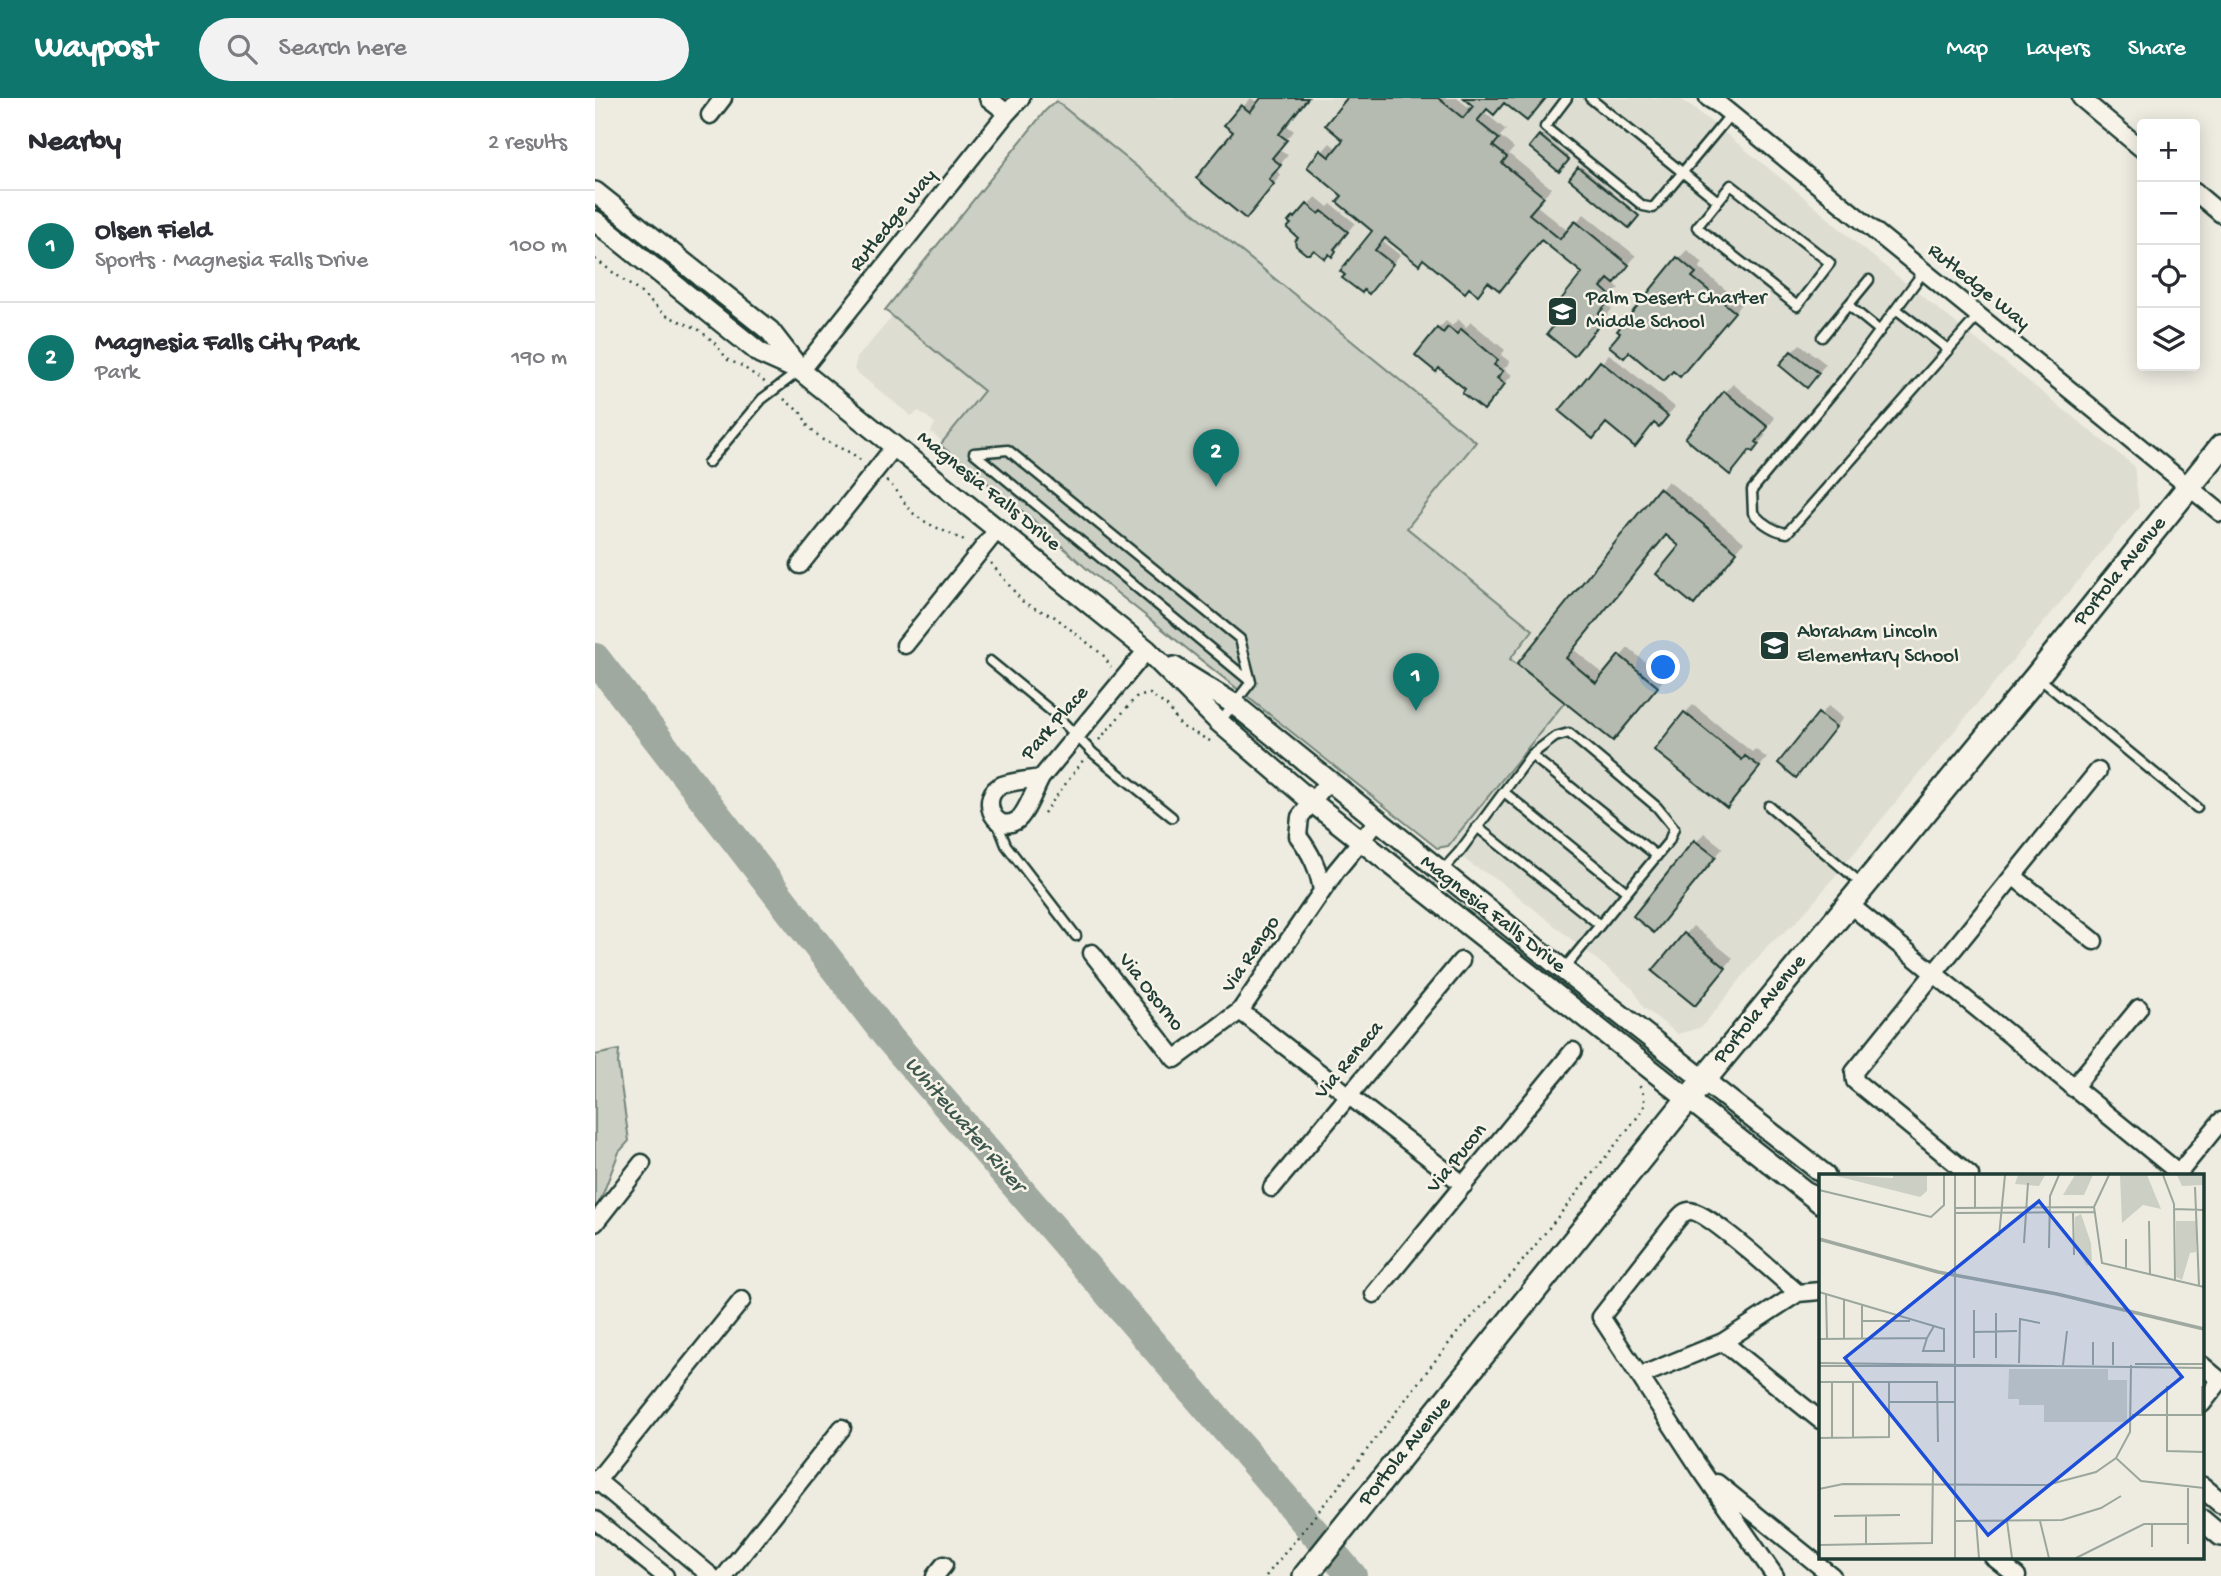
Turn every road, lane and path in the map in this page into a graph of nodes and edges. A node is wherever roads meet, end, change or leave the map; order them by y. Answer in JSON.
{"nodes":[{"id":1,"x":723,"y":98,"type":"edge"},
{"id":2,"x":988,"y":98,"type":"edge"},
{"id":3,"x":1021,"y":98,"type":"edge"},
{"id":4,"x":1567,"y":98,"type":"edge"},
{"id":5,"x":1590,"y":98,"type":"edge"},
{"id":6,"x":1708,"y":98,"type":"edge"},
{"id":7,"x":2081,"y":98,"type":"edge"},
{"id":8,"x":1007,"y":113,"type":"junction"},
{"id":9,"x":1731,"y":114,"type":"junction"},
{"id":10,"x":710,"y":115,"type":"dead end"},
{"id":11,"x":2137,"y":145,"type":"edge"},
{"id":12,"x":1683,"y":172,"type":"junction"},
{"id":13,"x":595,"y":191,"type":"edge"},
{"id":14,"x":2200,"y":196,"type":"edge"},
{"id":15,"x":1717,"y":201,"type":"junction"},
{"id":16,"x":2221,"y":214,"type":"edge"},
{"id":17,"x":595,"y":221,"type":"edge"},
{"id":18,"x":595,"y":259,"type":"edge"},
{"id":19,"x":1924,"y":271,"type":"junction"},
{"id":20,"x":1869,"y":280,"type":"dead end"},
{"id":21,"x":1848,"y":305,"type":"junction"},
{"id":22,"x":1896,"y":309,"type":"junction"},
{"id":23,"x":1979,"y":316,"type":"junction"},
{"id":24,"x":1880,"y":331,"type":"junction"},
{"id":25,"x":1822,"y":337,"type":"dead end"},
{"id":26,"x":1949,"y":350,"type":"junction"},
{"id":27,"x":801,"y":371,"type":"junction"},
{"id":28,"x":774,"y":390,"type":"junction"},
{"id":29,"x":895,"y":446,"type":"junction"},
{"id":30,"x":2221,"y":447,"type":"edge"},
{"id":31,"x":708,"y":463,"type":"dead end"},
{"id":32,"x":875,"y":472,"type":"junction"},
{"id":33,"x":2188,"y":487,"type":"junction"},
{"id":34,"x":2221,"y":513,"type":"edge"},
{"id":35,"x":998,"y":529,"type":"junction"},
{"id":36,"x":978,"y":553,"type":"junction"},
{"id":37,"x":800,"y":565,"type":"dead end"},
{"id":38,"x":905,"y":645,"type":"dead end"},
{"id":39,"x":1147,"y":650,"type":"junction"},
{"id":40,"x":990,"y":661,"type":"dead end"},
{"id":41,"x":1111,"y":673,"type":"dead end"},
{"id":42,"x":2037,"y":676,"type":"junction"},
{"id":43,"x":1251,"y":682,"type":"junction"},
{"id":44,"x":1234,"y":704,"type":"junction"},
{"id":45,"x":1219,"y":722,"type":"junction"},
{"id":46,"x":1077,"y":734,"type":"junction"},
{"id":47,"x":1218,"y":746,"type":"dead end"},
{"id":48,"x":1091,"y":751,"type":"junction"},
{"id":49,"x":1531,"y":755,"type":"junction"},
{"id":50,"x":2098,"y":771,"type":"dead end"},
{"id":51,"x":1041,"y":778,"type":"junction"},
{"id":52,"x":1329,"y":780,"type":"junction"},
{"id":53,"x":1504,"y":792,"type":"junction"},
{"id":54,"x":1312,"y":802,"type":"junction"},
{"id":55,"x":1769,"y":806,"type":"dead end"},
{"id":56,"x":2197,"y":807,"type":"dead end"},
{"id":57,"x":993,"y":813,"type":"junction"},
{"id":58,"x":1172,"y":817,"type":"dead end"},
{"id":59,"x":1039,"y":819,"type":"dead end"},
{"id":60,"x":1378,"y":820,"type":"junction"},
{"id":61,"x":1477,"y":827,"type":"junction"},
{"id":62,"x":1361,"y":841,"type":"junction"},
{"id":63,"x":1657,"y":856,"type":"junction"},
{"id":64,"x":1441,"y":872,"type":"junction"},
{"id":65,"x":2013,"y":876,"type":"junction"},
{"id":66,"x":1864,"y":886,"type":"junction"},
{"id":67,"x":1322,"y":891,"type":"junction"},
{"id":68,"x":1627,"y":892,"type":"junction"},
{"id":69,"x":1849,"y":904,"type":"junction"},
{"id":70,"x":1599,"y":925,"type":"junction"},
{"id":71,"x":1076,"y":936,"type":"dead end"},
{"id":72,"x":2094,"y":941,"type":"dead end"},
{"id":73,"x":1092,"y":953,"type":"dead end"},
{"id":74,"x":1461,"y":961,"type":"dead end"},
{"id":75,"x":1563,"y":970,"type":"junction"},
{"id":76,"x":1933,"y":974,"type":"junction"},
{"id":77,"x":2139,"y":1008,"type":"dead end"},
{"id":78,"x":1240,"y":1011,"type":"junction"},
{"id":79,"x":1573,"y":1051,"type":"dead end"},
{"id":80,"x":1175,"y":1059,"type":"joint"},
{"id":81,"x":1631,"y":1078,"type":"dead end"},
{"id":82,"x":2073,"y":1088,"type":"junction"},
{"id":83,"x":1697,"y":1089,"type":"junction"},
{"id":84,"x":1349,"y":1096,"type":"junction"},
{"id":85,"x":2221,"y":1121,"type":"edge"},
{"id":86,"x":642,"y":1163,"type":"dead end"},
{"id":87,"x":1824,"y":1174,"type":"edge"},
{"id":88,"x":1969,"y":1174,"type":"edge"},
{"id":89,"x":2178,"y":1174,"type":"edge"},
{"id":90,"x":1464,"y":1185,"type":"junction"},
{"id":91,"x":1272,"y":1188,"type":"dead end"},
{"id":92,"x":1819,"y":1202,"type":"edge"},
{"id":93,"x":595,"y":1223,"type":"edge"},
{"id":94,"x":1819,"y":1291,"type":"edge"},
{"id":95,"x":1798,"y":1293,"type":"junction"},
{"id":96,"x":1374,"y":1294,"type":"dead end"},
{"id":97,"x":742,"y":1300,"type":"dead end"},
{"id":98,"x":1723,"y":1342,"type":"junction"},
{"id":99,"x":2203,"y":1366,"type":"edge"},
{"id":100,"x":1640,"y":1376,"type":"junction"},
{"id":101,"x":2221,"y":1381,"type":"edge"},
{"id":102,"x":2203,"y":1403,"type":"edge"},
{"id":103,"x":1819,"y":1419,"type":"edge"},
{"id":104,"x":842,"y":1428,"type":"dead end"},
{"id":105,"x":1701,"y":1470,"type":"junction"},
{"id":106,"x":596,"y":1481,"type":"edge"},
{"id":107,"x":2203,"y":1488,"type":"edge"},
{"id":108,"x":2221,"y":1503,"type":"edge"},
{"id":109,"x":595,"y":1520,"type":"edge"},
{"id":110,"x":2203,"y":1522,"type":"edge"},
{"id":111,"x":2221,"y":1536,"type":"edge"},
{"id":112,"x":1994,"y":1558,"type":"edge"},
{"id":113,"x":665,"y":1576,"type":"edge"},
{"id":114,"x":711,"y":1576,"type":"edge"},
{"id":115,"x":725,"y":1576,"type":"edge"},
{"id":116,"x":1266,"y":1576,"type":"edge"},
{"id":117,"x":1305,"y":1576,"type":"edge"},
{"id":118,"x":1775,"y":1576,"type":"edge"},
{"id":119,"x":1832,"y":1576,"type":"edge"},
{"id":120,"x":2017,"y":1576,"type":"edge"}],
"edges":[{"from":1,"to":10,"type":"street"},
{"from":2,"to":8,"type":"street"},
{"from":3,"to":8,"type":"street","name":"Rutledge Way"},
{"from":4,"to":12,"type":"lane"},
{"from":5,"to":12,"type":"lane"},
{"from":6,"to":9,"type":"street","name":"Rutledge Way"},
{"from":7,"to":11,"type":"street"},
{"from":8,"to":27,"type":"street","name":"Rutledge Way"},
{"from":9,"to":12,"type":"lane"},
{"from":9,"to":19,"type":"street","name":"Rutledge Way"},
{"from":12,"to":15,"type":"lane"},
{"from":13,"to":27,"type":"street","name":"Magnesia Falls Drive"},
{"from":14,"to":16,"type":"street"},
{"from":15,"to":15,"type":"lane"},
{"from":17,"to":27,"type":"street","name":"Magnesia Falls Drive"},
{"from":18,"to":28,"type":"path"},
{"from":19,"to":22,"type":"lane"},
{"from":19,"to":23,"type":"street","name":"Rutledge Way"},
{"from":20,"to":21,"type":"lane"},
{"from":21,"to":24,"type":"lane"},
{"from":21,"to":25,"type":"lane"},
{"from":22,"to":24,"type":"lane"},
{"from":22,"to":26,"type":"lane"},
{"from":23,"to":26,"type":"lane"},
{"from":23,"to":33,"type":"street","name":"Rutledge Way"},
{"from":24,"to":26,"type":"lane"},
{"from":27,"to":28,"type":"lane"},
{"from":27,"to":29,"type":"street","name":"Magnesia Falls Drive"},
{"from":28,"to":31,"type":"lane"},
{"from":28,"to":32,"type":"path"},
{"from":29,"to":32,"type":"street"},
{"from":29,"to":35,"type":"street","name":"Magnesia Falls Drive"},
{"from":30,"to":33,"type":"main road","name":"Portola Avenue"},
{"from":32,"to":36,"type":"path"},
{"from":32,"to":37,"type":"street"},
{"from":33,"to":34,"type":"street","name":"Rutledge Way"},
{"from":33,"to":42,"type":"main road","name":"Portola Avenue"},
{"from":35,"to":36,"type":"street"},
{"from":35,"to":39,"type":"street","name":"Magnesia Falls Drive"},
{"from":36,"to":38,"type":"street"},
{"from":36,"to":41,"type":"path"},
{"from":39,"to":44,"type":"street","name":"Magnesia Falls Drive"},
{"from":39,"to":45,"type":"street","name":"Magnesia Falls Drive"},
{"from":39,"to":46,"type":"street","name":"Park Place"},
{"from":40,"to":46,"type":"lane"},
{"from":42,"to":56,"type":"lane"},
{"from":42,"to":66,"type":"main road","name":"Portola Avenue"},
{"from":43,"to":43,"type":"lane"},
{"from":43,"to":44,"type":"lane"},
{"from":44,"to":45,"type":"lane"},
{"from":44,"to":52,"type":"street","name":"Magnesia Falls Drive"},
{"from":45,"to":54,"type":"street","name":"Magnesia Falls Drive"},
{"from":46,"to":48,"type":"lane"},
{"from":46,"to":51,"type":"street","name":"Park Place"},
{"from":47,"to":48,"type":"path"},
{"from":48,"to":58,"type":"lane"},
{"from":48,"to":59,"type":"path"},
{"from":49,"to":53,"type":"lane"},
{"from":49,"to":63,"type":"lane"},
{"from":49,"to":63,"type":"lane"},
{"from":50,"to":65,"type":"street"},
{"from":51,"to":57,"type":"street","name":"Park Place"},
{"from":51,"to":57,"type":"street"},
{"from":52,"to":54,"type":"street"},
{"from":52,"to":60,"type":"street","name":"Magnesia Falls Drive"},
{"from":53,"to":61,"type":"lane"},
{"from":53,"to":68,"type":"lane"},
{"from":54,"to":62,"type":"street","name":"Magnesia Falls Drive"},
{"from":54,"to":67,"type":"street"},
{"from":55,"to":66,"type":"lane"},
{"from":57,"to":71,"type":"lane"},
{"from":60,"to":62,"type":"street","name":"Via Rengo"},
{"from":60,"to":64,"type":"street","name":"Magnesia Falls Drive"},
{"from":61,"to":64,"type":"lane"},
{"from":61,"to":70,"type":"lane"},
{"from":62,"to":67,"type":"street","name":"Via Rengo"},
{"from":62,"to":83,"type":"street","name":"Magnesia Falls Drive"},
{"from":63,"to":68,"type":"lane"},
{"from":64,"to":75,"type":"street","name":"Magnesia Falls Drive"},
{"from":65,"to":72,"type":"street"},
{"from":65,"to":76,"type":"street"},
{"from":66,"to":69,"type":"main road","name":"Portola Avenue"},
{"from":67,"to":78,"type":"street","name":"Via Rengo"},
{"from":68,"to":70,"type":"lane"},
{"from":69,"to":76,"type":"street"},
{"from":69,"to":83,"type":"main road","name":"Portola Avenue"},
{"from":70,"to":75,"type":"lane"},
{"from":73,"to":80,"type":"street","name":"Via Osorno"},
{"from":74,"to":84,"type":"street","name":"Via Reneca"},
{"from":75,"to":83,"type":"street","name":"Magnesia Falls Drive"},
{"from":76,"to":82,"type":"street"},
{"from":76,"to":88,"type":"street"},
{"from":77,"to":82,"type":"street"},
{"from":78,"to":80,"type":"street","name":"Via Rengo"},
{"from":78,"to":84,"type":"street"},
{"from":79,"to":90,"type":"street","name":"Via Pucon"},
{"from":81,"to":116,"type":"path"},
{"from":82,"to":89,"type":"street"},
{"from":83,"to":87,"type":"street","name":"Magnesia Falls Drive"},
{"from":83,"to":92,"type":"street","name":"Magnesia Falls Drive"},
{"from":83,"to":117,"type":"main road","name":"Portola Avenue"},
{"from":84,"to":90,"type":"street"},
{"from":84,"to":91,"type":"street","name":"Via Reneca"},
{"from":85,"to":89,"type":"street"},
{"from":86,"to":93,"type":"street"},
{"from":90,"to":96,"type":"street","name":"Via Pucon"},
{"from":94,"to":95,"type":"street"},
{"from":95,"to":98,"type":"street"},
{"from":95,"to":100,"type":"street"},
{"from":97,"to":106,"type":"street"},
{"from":98,"to":100,"type":"street"},
{"from":98,"to":103,"type":"street"},
{"from":99,"to":101,"type":"street"},
{"from":100,"to":105,"type":"street"},
{"from":101,"to":102,"type":"street"},
{"from":104,"to":115,"type":"street"},
{"from":105,"to":118,"type":"street"},
{"from":105,"to":119,"type":"street"},
{"from":106,"to":114,"type":"street"},
{"from":107,"to":108,"type":"street"},
{"from":109,"to":113,"type":"street"},
{"from":110,"to":111,"type":"street"},
{"from":112,"to":120,"type":"street"}]}
